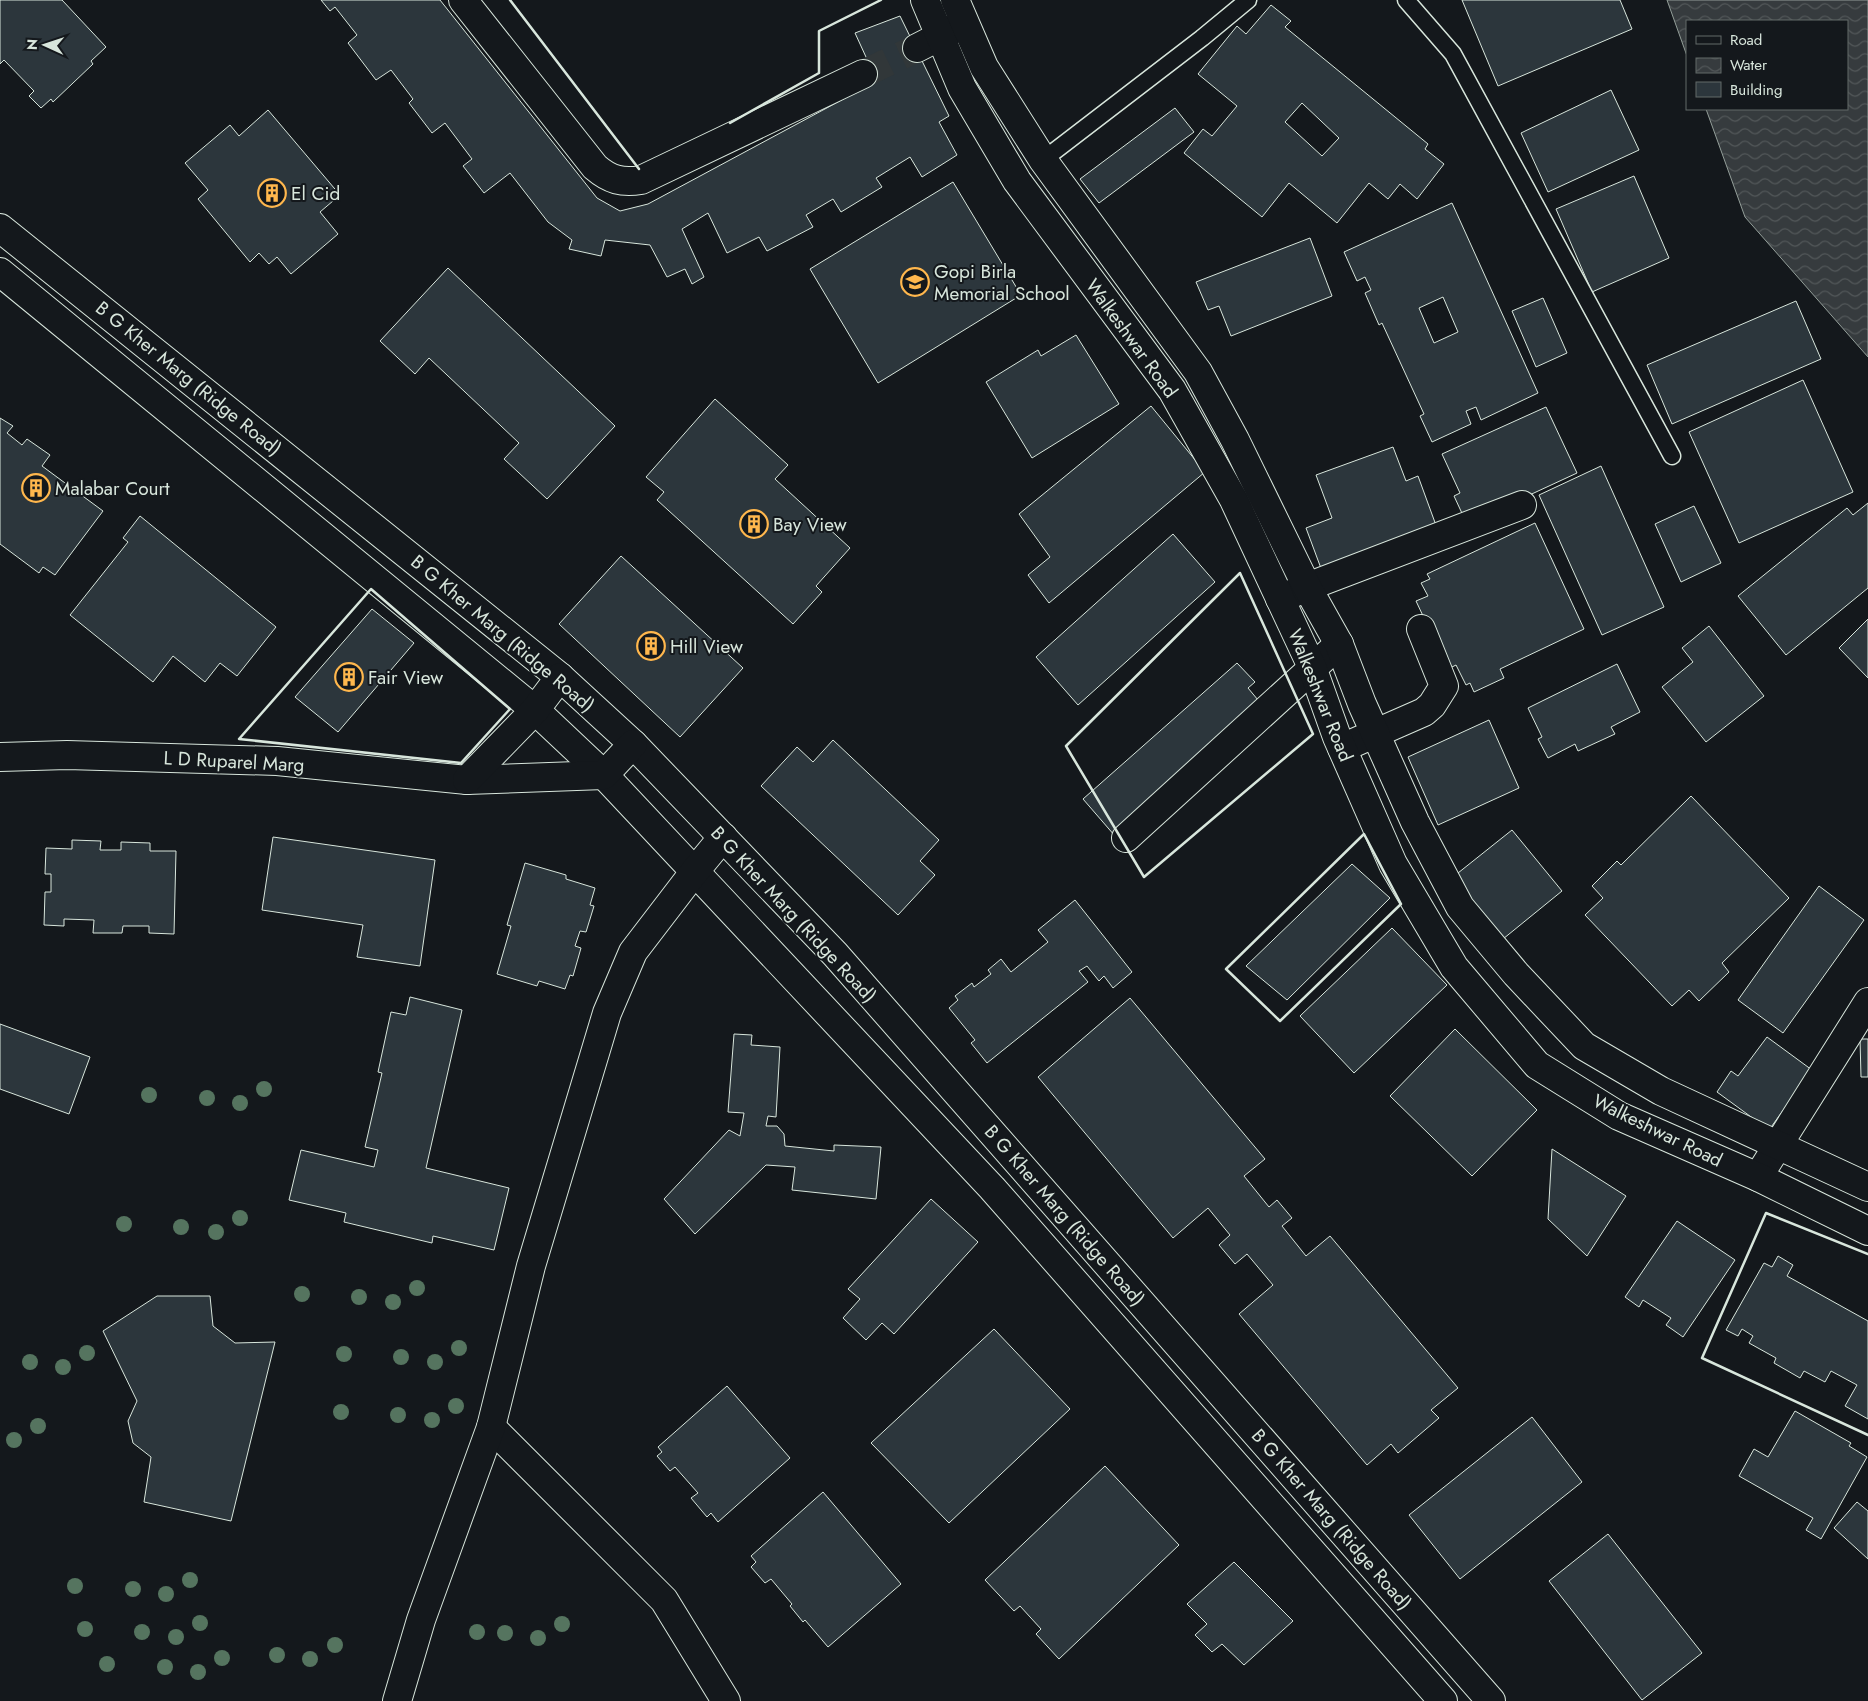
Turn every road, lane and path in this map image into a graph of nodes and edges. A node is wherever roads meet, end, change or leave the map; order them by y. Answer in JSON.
{"nodes":[{"id":1,"x":463,"y":0,"type":"edge"},
{"id":2,"x":925,"y":0,"type":"edge"},
{"id":3,"x":1248,"y":0,"type":"edge"},
{"id":4,"x":1406,"y":0,"type":"edge"},
{"id":5,"x":960,"y":12,"type":"edge"},
{"id":6,"x":928,"y":42,"type":"junction"},
{"id":7,"x":863,"y":74,"type":"tunnel mouth"},
{"id":8,"x":1043,"y":160,"type":"junction"},
{"id":9,"x":1017,"y":180,"type":"junction"},
{"id":10,"x":0,"y":228,"type":"edge"},
{"id":11,"x":0,"y":272,"type":"edge"},
{"id":12,"x":1198,"y":372,"type":"junction"},
{"id":13,"x":1172,"y":390,"type":"junction"},
{"id":14,"x":1672,"y":456,"type":"dead end"},
{"id":15,"x":1522,"y":505,"type":"dead end"},
{"id":16,"x":1307,"y":587,"type":"junction"},
{"id":17,"x":1280,"y":599,"type":"junction"},
{"id":18,"x":1421,"y":629,"type":"dead end"},
{"id":19,"x":1339,"y":644,"type":"junction"},
{"id":20,"x":1312,"y":667,"type":"junction"},
{"id":21,"x":560,"y":676,"type":"junction"},
{"id":22,"x":535,"y":710,"type":"junction"},
{"id":23,"x":1376,"y":734,"type":"junction"},
{"id":24,"x":634,"y":744,"type":"junction"},
{"id":25,"x":1342,"y":748,"type":"junction"},
{"id":26,"x":0,"y":757,"type":"edge"},
{"id":27,"x":604,"y":775,"type":"junction"},
{"id":28,"x":467,"y":780,"type":"junction"},
{"id":29,"x":723,"y":837,"type":"junction"},
{"id":30,"x":1126,"y":838,"type":"dead end"},
{"id":31,"x":695,"y":871,"type":"junction"},
{"id":32,"x":1868,"y":1002,"type":"edge"},
{"id":33,"x":1778,"y":1145,"type":"junction"},
{"id":34,"x":1758,"y":1177,"type":"junction"},
{"id":35,"x":1868,"y":1187,"type":"edge"},
{"id":36,"x":1868,"y":1231,"type":"edge"},
{"id":37,"x":491,"y":1427,"type":"junction"},
{"id":38,"x":397,"y":1701,"type":"edge"},
{"id":39,"x":726,"y":1701,"type":"edge"},
{"id":40,"x":1443,"y":1701,"type":"edge"},
{"id":41,"x":1491,"y":1701,"type":"edge"}],
"edges":[{"from":1,"to":7,"type":"street"},
{"from":2,"to":6,"type":"street","name":"Walkeshwar Road"},
{"from":3,"to":8,"type":"lane"},
{"from":4,"to":14,"type":"lane"},
{"from":5,"to":6,"type":"street"},
{"from":5,"to":8,"type":"street","name":"Walkeshwar Road"},
{"from":6,"to":9,"type":"street","name":"Walkeshwar Road"},
{"from":8,"to":9,"type":"street"},
{"from":8,"to":12,"type":"street","name":"Walkeshwar Road"},
{"from":9,"to":13,"type":"street","name":"Walkeshwar Road"},
{"from":10,"to":21,"type":"street","name":"B G Kher Marg (Ridge Road)"},
{"from":11,"to":22,"type":"street","name":"B G Kher Marg (Ridge Road)"},
{"from":12,"to":13,"type":"street"},
{"from":12,"to":16,"type":"street","name":"Walkeshwar Road"},
{"from":13,"to":17,"type":"street","name":"Walkeshwar Road"},
{"from":15,"to":16,"type":"street"},
{"from":16,"to":17,"type":"street"},
{"from":16,"to":19,"type":"street","name":"Walkeshwar Road"},
{"from":17,"to":20,"type":"street","name":"Walkeshwar Road"},
{"from":18,"to":23,"type":"street"},
{"from":19,"to":20,"type":"street"},
{"from":19,"to":23,"type":"street","name":"Walkeshwar Road"},
{"from":20,"to":25,"type":"street","name":"Walkeshwar Road"},
{"from":20,"to":30,"type":"street"},
{"from":21,"to":22,"type":"street"},
{"from":21,"to":24,"type":"street","name":"B G Kher Marg (Ridge Road)"},
{"from":22,"to":27,"type":"street","name":"B G Kher Marg (Ridge Road)"},
{"from":22,"to":28,"type":"street"},
{"from":23,"to":25,"type":"street"},
{"from":23,"to":33,"type":"street","name":"Walkeshwar Road"},
{"from":24,"to":27,"type":"street"},
{"from":24,"to":29,"type":"street","name":"B G Kher Marg (Ridge Road)"},
{"from":25,"to":34,"type":"street","name":"Walkeshwar Road"},
{"from":26,"to":28,"type":"street","name":"L D Ruparel Marg"},
{"from":27,"to":28,"type":"street","name":"L D Ruparel Marg"},
{"from":27,"to":31,"type":"street","name":"B G Kher Marg (Ridge Road)"},
{"from":29,"to":31,"type":"street"},
{"from":29,"to":41,"type":"street","name":"B G Kher Marg (Ridge Road)"},
{"from":31,"to":37,"type":"street"},
{"from":31,"to":40,"type":"street","name":"B G Kher Marg (Ridge Road)"},
{"from":32,"to":33,"type":"street"},
{"from":33,"to":34,"type":"street"},
{"from":33,"to":35,"type":"street","name":"Walkeshwar Road"},
{"from":34,"to":36,"type":"street","name":"Walkeshwar Road"},
{"from":37,"to":38,"type":"street"},
{"from":37,"to":39,"type":"street"}]}
